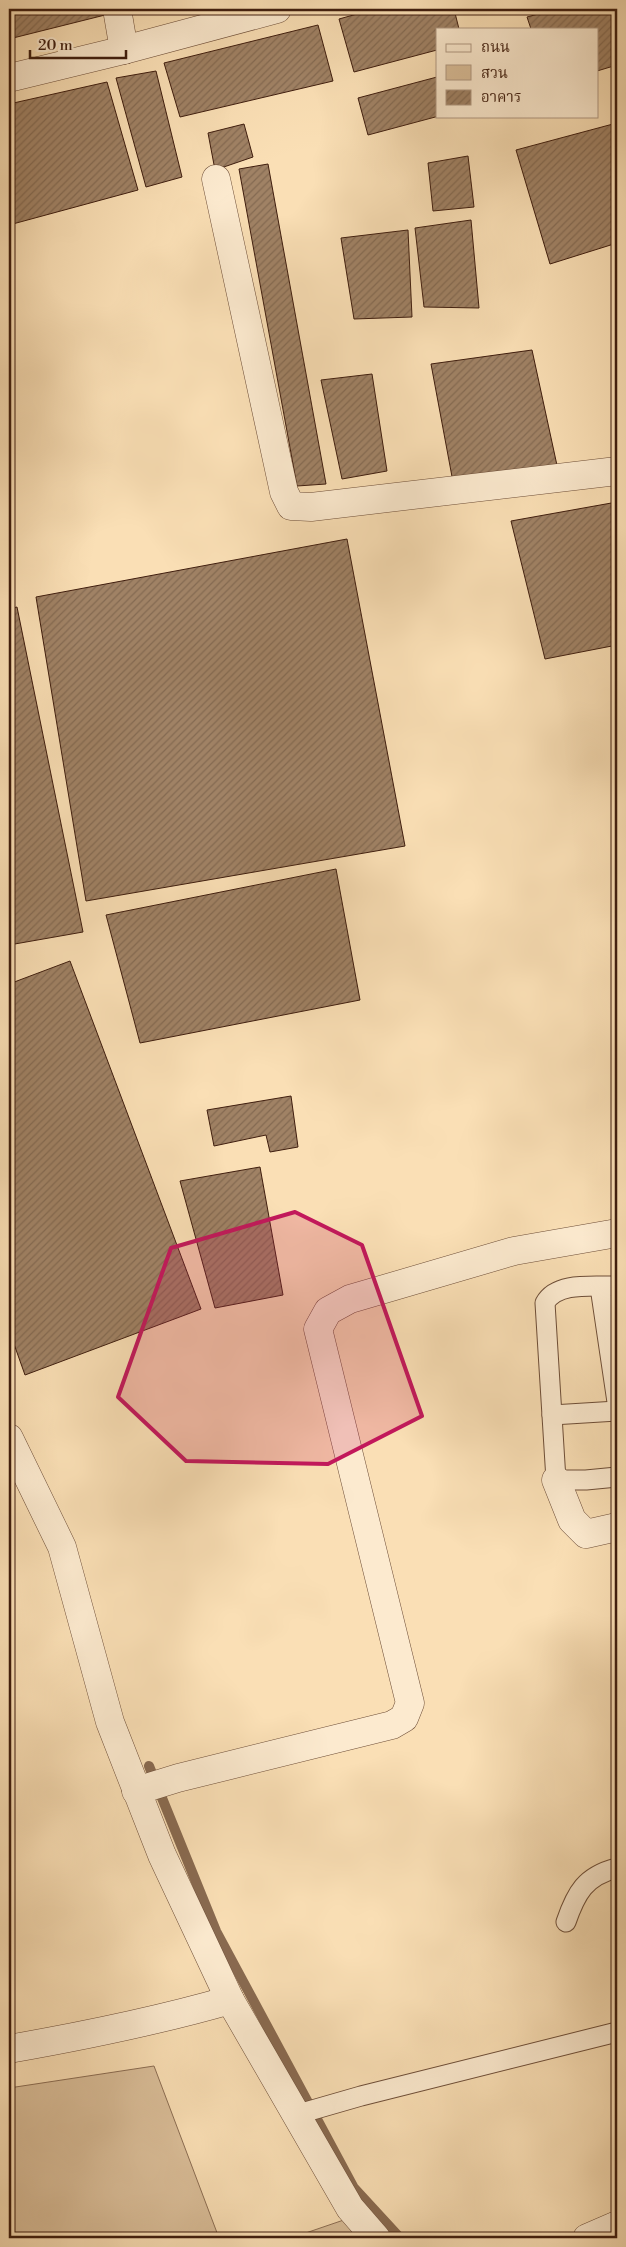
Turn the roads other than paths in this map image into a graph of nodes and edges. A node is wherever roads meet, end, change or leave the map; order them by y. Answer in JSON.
{"nodes":[{"id":1,"x":117,"y":9,"type":"edge"},
{"id":2,"x":277,"y":9,"type":"edge"},
{"id":3,"x":124,"y":50,"type":"junction"},
{"id":4,"x":9,"y":78,"type":"edge"},
{"id":5,"x":216,"y":179,"type":"dead end"},
{"id":6,"x":617,"y":471,"type":"edge"},
{"id":7,"x":617,"y":1234,"type":"edge"},
{"id":8,"x":609,"y":1287,"type":"edge"},
{"id":9,"x":617,"y":1402,"type":"edge"},
{"id":10,"x":617,"y":1411,"type":"edge"},
{"id":11,"x":552,"y":1415,"type":"junction"},
{"id":12,"x":9,"y":1438,"type":"edge"},
{"id":13,"x":617,"y":1477,"type":"edge"},
{"id":14,"x":556,"y":1480,"type":"junction"},
{"id":15,"x":617,"y":1527,"type":"edge"},
{"id":16,"x":147,"y":1787,"type":"junction"},
{"id":17,"x":617,"y":1868,"type":"edge"},
{"id":18,"x":566,"y":1922,"type":"dead end"},
{"id":19,"x":230,"y":2000,"type":"junction"},
{"id":20,"x":617,"y":2032,"type":"edge"},
{"id":21,"x":9,"y":2049,"type":"edge"},
{"id":22,"x":300,"y":2113,"type":"junction"},
{"id":23,"x":617,"y":2225,"type":"edge"},
{"id":24,"x":376,"y":2238,"type":"edge"},
{"id":25,"x":587,"y":2238,"type":"edge"}],
"edges":[{"from":1,"to":3,"type":"street"},
{"from":2,"to":3,"type":"street"},
{"from":3,"to":4,"type":"street"},
{"from":5,"to":6,"type":"street"},
{"from":7,"to":16,"type":"street"},
{"from":8,"to":9,"type":"lane"},
{"from":8,"to":11,"type":"lane"},
{"from":10,"to":11,"type":"lane"},
{"from":11,"to":14,"type":"lane"},
{"from":12,"to":16,"type":"street"},
{"from":13,"to":14,"type":"lane"},
{"from":14,"to":15,"type":"street"},
{"from":16,"to":19,"type":"street"},
{"from":17,"to":18,"type":"lane"},
{"from":19,"to":21,"type":"street"},
{"from":19,"to":22,"type":"street"},
{"from":20,"to":22,"type":"lane"},
{"from":22,"to":24,"type":"street"},
{"from":23,"to":25,"type":"street"}]}
